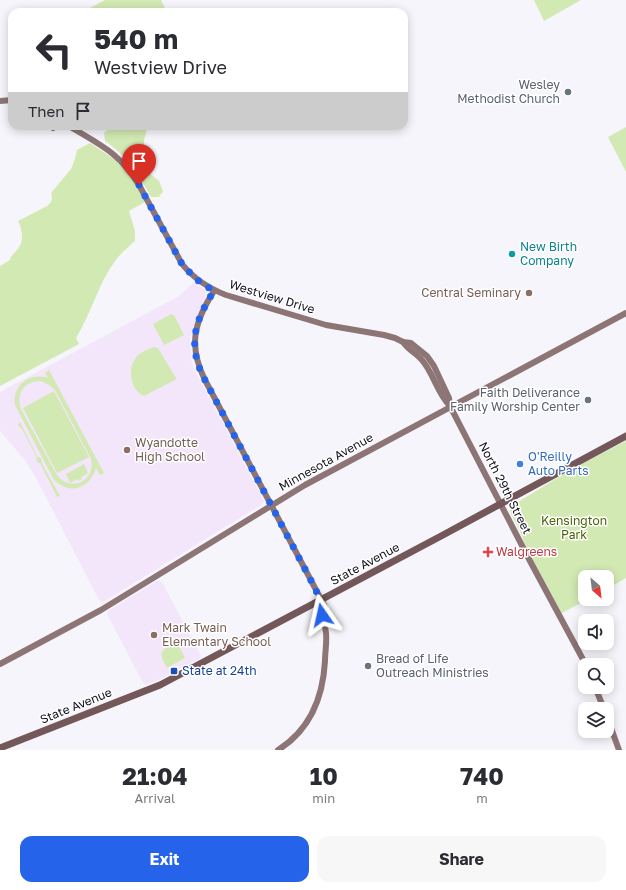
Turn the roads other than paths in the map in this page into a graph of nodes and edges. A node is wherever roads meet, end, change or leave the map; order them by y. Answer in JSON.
{"nodes":[{"id":1,"x":75,"y":130,"type":"edge"},
{"id":2,"x":214,"y":291,"type":"junction"},
{"id":3,"x":626,"y":313,"type":"edge"},
{"id":4,"x":450,"y":406,"type":"junction"},
{"id":5,"x":626,"y":436,"type":"edge"},
{"id":6,"x":502,"y":504,"type":"junction"},
{"id":7,"x":271,"y":505,"type":"junction"},
{"id":8,"x":320,"y":600,"type":"junction"},
{"id":9,"x":582,"y":658,"type":"edge"},
{"id":10,"x":0,"y":664,"type":"edge"},
{"id":11,"x":614,"y":736,"type":"edge"},
{"id":12,"x":0,"y":748,"type":"edge"},
{"id":13,"x":278,"y":750,"type":"edge"},
{"id":14,"x":619,"y":750,"type":"edge"}],
"edges":[{"from":1,"to":2,"type":"main road","name":"Westview Drive"},
{"from":2,"to":4,"type":"main road","name":"Westview Drive"},
{"from":2,"to":7,"type":"main road"},
{"from":3,"to":4,"type":"main road","name":"Minnesota Avenue"},
{"from":4,"to":6,"type":"main road","name":"North 29th Street"},
{"from":4,"to":7,"type":"main road","name":"Minnesota Avenue"},
{"from":5,"to":6,"type":"main road","name":"State Avenue"},
{"from":6,"to":8,"type":"main road","name":"State Avenue"},
{"from":6,"to":9,"type":"main road","name":"North 29th Street"},
{"from":7,"to":8,"type":"main road"},
{"from":7,"to":10,"type":"main road","name":"Minnesota Avenue"},
{"from":8,"to":12,"type":"main road","name":"State Avenue"},
{"from":8,"to":13,"type":"main road"},
{"from":11,"to":14,"type":"main road"}]}
